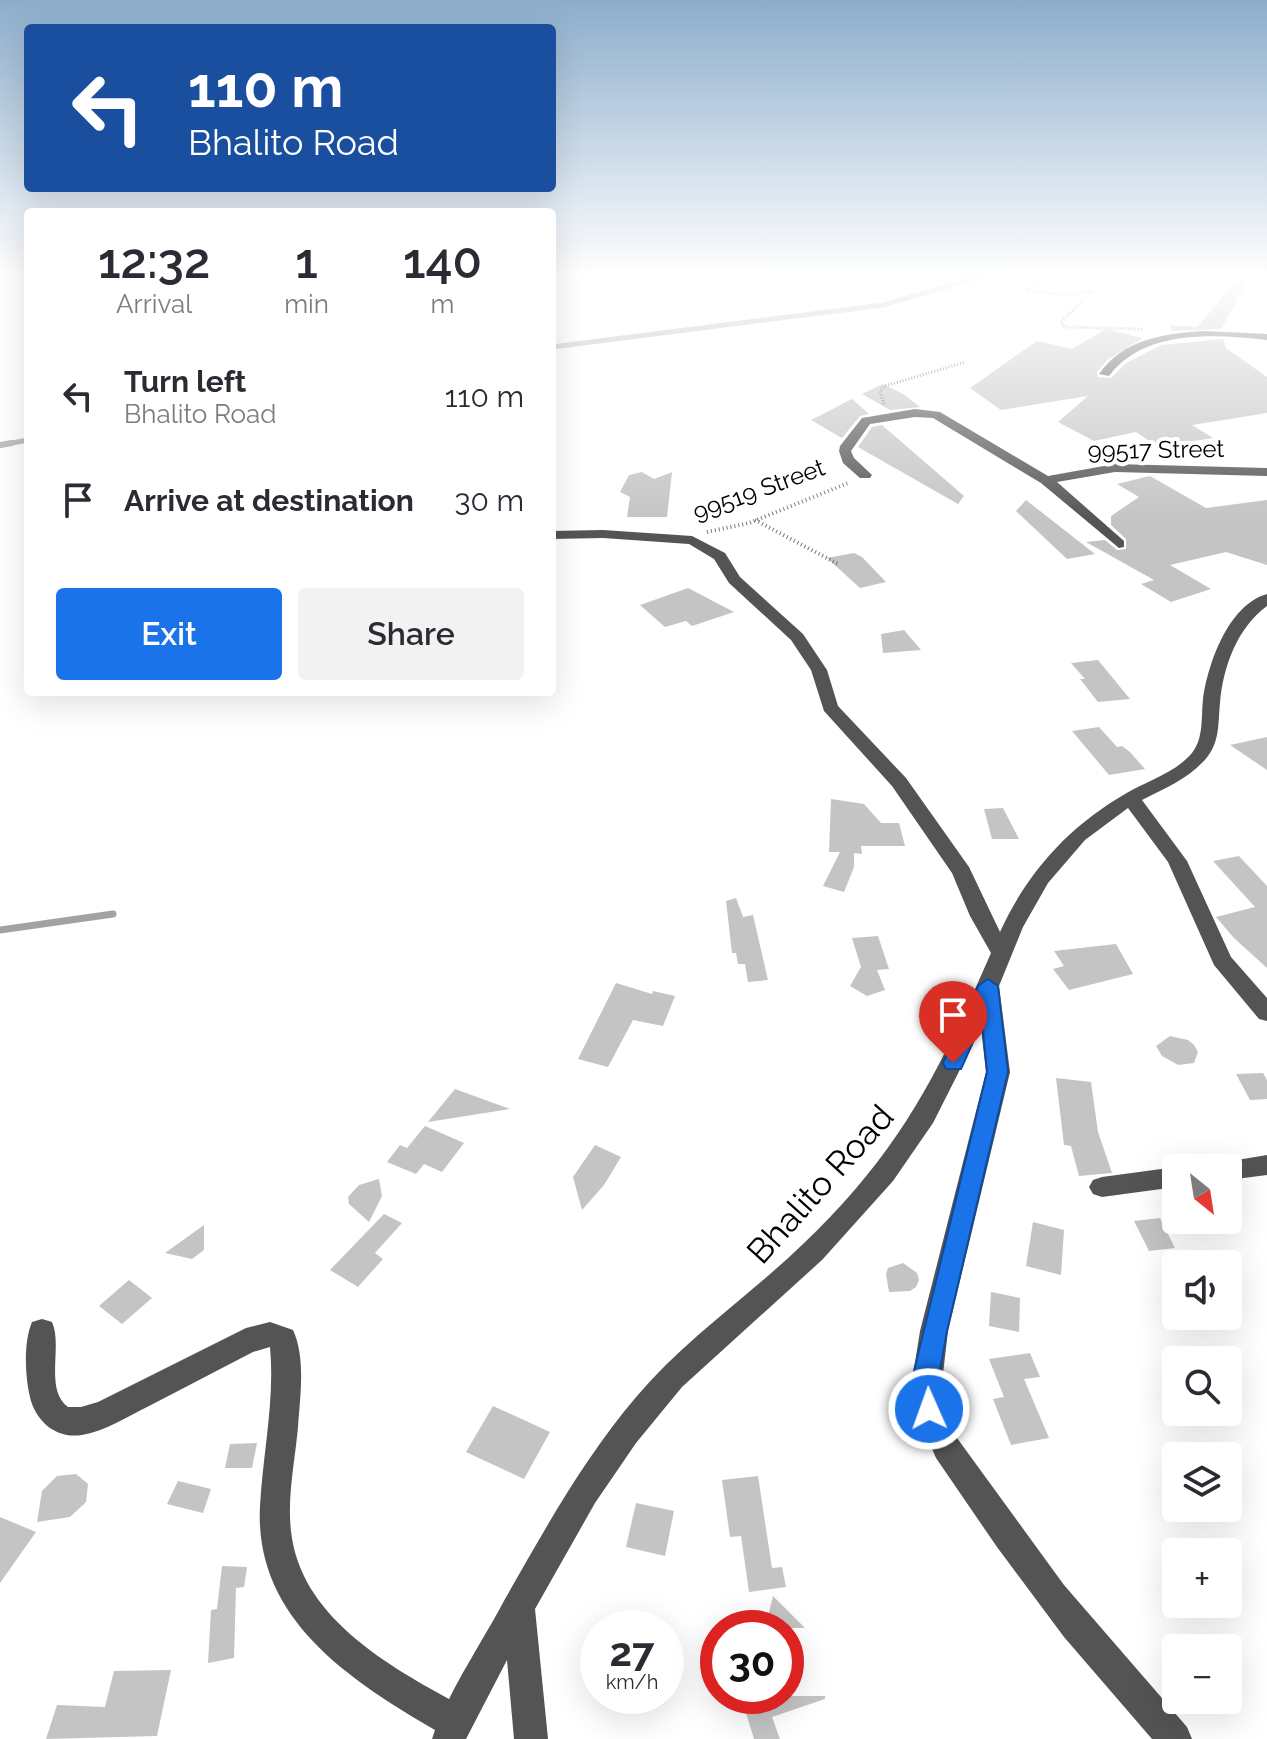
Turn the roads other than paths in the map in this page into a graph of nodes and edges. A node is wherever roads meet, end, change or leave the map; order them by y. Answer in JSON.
{"nodes":[{"id":1,"x":1114,"y":358,"type":"edge"},
{"id":2,"x":1105,"y":374,"type":"dead end"},
{"id":3,"x":1267,"y":472,"type":"edge"},
{"id":4,"x":865,"y":475,"type":"road end"},
{"id":5,"x":1046,"y":480,"type":"junction"},
{"id":6,"x":556,"y":535,"type":"edge"},
{"id":7,"x":1119,"y":544,"type":"dead end"},
{"id":8,"x":1267,"y":599,"type":"edge"},
{"id":9,"x":1131,"y":799,"type":"junction"},
{"id":10,"x":1000,"y":951,"type":"junction"},
{"id":11,"x":988,"y":986,"type":"junction"},
{"id":12,"x":1267,"y":1013,"type":"edge"},
{"id":13,"x":1267,"y":1165,"type":"edge"},
{"id":14,"x":1242,"y":1168,"type":"edge"},
{"id":15,"x":1162,"y":1179,"type":"edge"},
{"id":16,"x":1102,"y":1187,"type":"dead end"},
{"id":17,"x":42,"y":1331,"type":"dead end"},
{"id":18,"x":519,"y":1607,"type":"junction"},
{"id":19,"x":452,"y":1731,"type":"edge"},
{"id":20,"x":531,"y":1739,"type":"edge"},
{"id":21,"x":1175,"y":1739,"type":"edge"}],
"edges":[{"from":1,"to":2,"type":"street"},
{"from":3,"to":5,"type":"street","name":"99517 Street"},
{"from":4,"to":5,"type":"street","name":"99519 Street"},
{"from":5,"to":7,"type":"street"},
{"from":6,"to":10,"type":"street","name":"99519 Street"},
{"from":8,"to":9,"type":"street","name":"Bhalito Road"},
{"from":9,"to":10,"type":"street","name":"Bhalito Road"},
{"from":9,"to":12,"type":"street"},
{"from":10,"to":11,"type":"street","name":"Bhalito Road"},
{"from":11,"to":18,"type":"street","name":"Bhalito Road"},
{"from":11,"to":21,"type":"street"},
{"from":13,"to":14,"type":"street"},
{"from":15,"to":16,"type":"street"},
{"from":17,"to":19,"type":"street"},
{"from":18,"to":19,"type":"street","name":"Bhalito Road"},
{"from":18,"to":20,"type":"street"}]}
